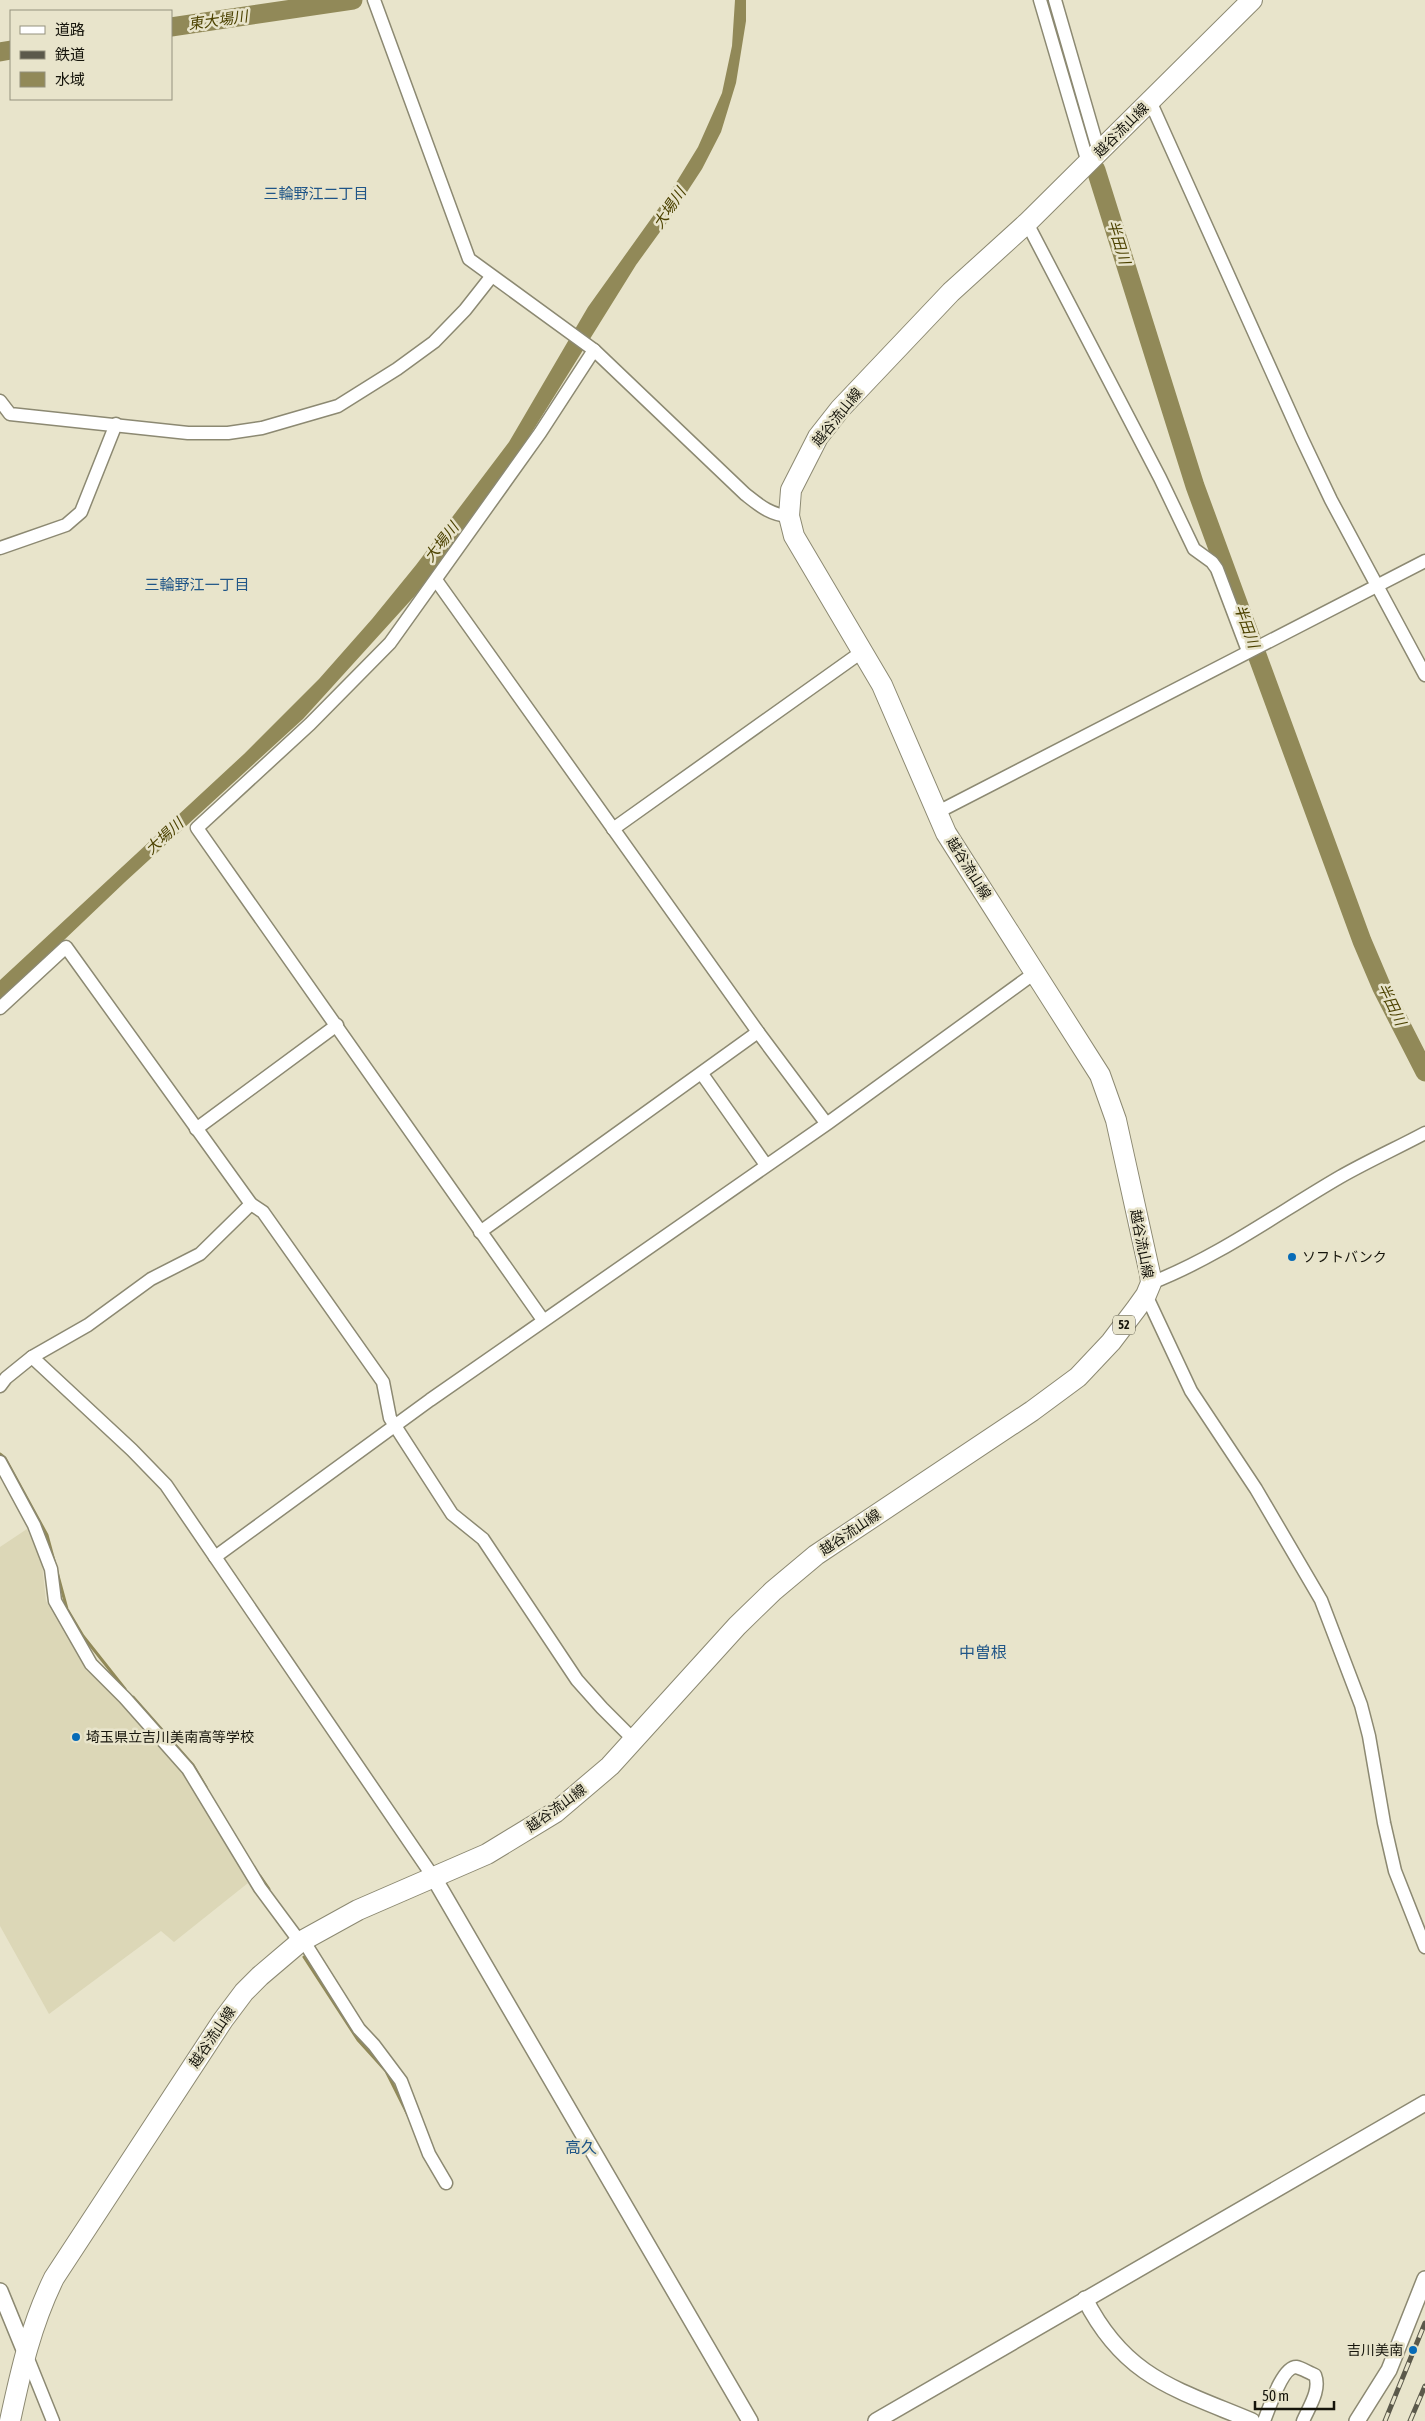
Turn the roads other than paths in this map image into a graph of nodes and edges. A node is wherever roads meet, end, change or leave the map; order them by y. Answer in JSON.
{"nodes":[{"id":1,"x":1040,"y":0,"type":"edge"},
{"id":2,"x":1055,"y":0,"type":"edge"},
{"id":3,"x":1252,"y":0,"type":"edge"},
{"id":4,"x":375,"y":1,"type":"edge"},
{"id":5,"x":1150,"y":101,"type":"junction"},
{"id":6,"x":1093,"y":158,"type":"junction"},
{"id":7,"x":1027,"y":223,"type":"junction"},
{"id":8,"x":492,"y":277,"type":"junction"},
{"id":9,"x":591,"y":349,"type":"junction"},
{"id":10,"x":0,"y":401,"type":"edge"},
{"id":11,"x":116,"y":424,"type":"junction"},
{"id":12,"x":789,"y":516,"type":"junction"},
{"id":13,"x":0,"y":548,"type":"edge"},
{"id":14,"x":1425,"y":560,"type":"edge"},
{"id":15,"x":436,"y":580,"type":"junction"},
{"id":16,"x":1378,"y":585,"type":"junction"},
{"id":17,"x":1252,"y":649,"type":"junction"},
{"id":18,"x":863,"y":650,"type":"junction"},
{"id":19,"x":1425,"y":675,"type":"edge"},
{"id":20,"x":936,"y":813,"type":"junction"},
{"id":21,"x":613,"y":828,"type":"junction"},
{"id":22,"x":1036,"y":972,"type":"junction"},
{"id":23,"x":0,"y":1008,"type":"edge"},
{"id":24,"x":337,"y":1026,"type":"junction"},
{"id":25,"x":758,"y":1032,"type":"junction"},
{"id":26,"x":702,"y":1074,"type":"junction"},
{"id":27,"x":826,"y":1123,"type":"junction"},
{"id":28,"x":196,"y":1129,"type":"junction"},
{"id":29,"x":1425,"y":1133,"type":"edge"},
{"id":30,"x":766,"y":1165,"type":"junction"},
{"id":31,"x":251,"y":1204,"type":"junction"},
{"id":32,"x":480,"y":1232,"type":"junction"},
{"id":33,"x":1148,"y":1289,"type":"junction"},
{"id":34,"x":543,"y":1320,"type":"junction"},
{"id":35,"x":32,"y":1357,"type":"junction"},
{"id":36,"x":0,"y":1386,"type":"edge"},
{"id":37,"x":394,"y":1427,"type":"junction"},
{"id":38,"x":0,"y":1462,"type":"edge"},
{"id":39,"x":215,"y":1557,"type":"junction"},
{"id":40,"x":634,"y":1740,"type":"junction"},
{"id":41,"x":434,"y":1878,"type":"junction"},
{"id":42,"x":302,"y":1941,"type":"junction"},
{"id":43,"x":1425,"y":1947,"type":"edge"},
{"id":44,"x":1425,"y":2103,"type":"edge"},
{"id":45,"x":446,"y":2183,"type":"dead end"},
{"id":46,"x":1425,"y":2278,"type":"edge"},
{"id":47,"x":0,"y":2292,"type":"edge"},
{"id":48,"x":1085,"y":2299,"type":"junction"},
{"id":49,"x":24,"y":2352,"type":"junction"},
{"id":50,"x":1304,"y":2418,"type":"edge"},
{"id":51,"x":10,"y":2421,"type":"edge"},
{"id":52,"x":53,"y":2421,"type":"edge"},
{"id":53,"x":750,"y":2421,"type":"edge"},
{"id":54,"x":876,"y":2421,"type":"edge"},
{"id":55,"x":1252,"y":2421,"type":"edge"},
{"id":56,"x":1264,"y":2421,"type":"edge"},
{"id":57,"x":1293,"y":2421,"type":"edge"},
{"id":58,"x":1357,"y":2421,"type":"edge"}],
"edges":[{"from":1,"to":6,"type":"street"},
{"from":2,"to":6,"type":"street"},
{"from":3,"to":5,"type":"main road","name":"越谷流山線"},
{"from":4,"to":8,"type":"street"},
{"from":5,"to":6,"type":"main road","name":"越谷流山線"},
{"from":5,"to":16,"type":"street"},
{"from":6,"to":7,"type":"main road","name":"越谷流山線"},
{"from":7,"to":12,"type":"main road","name":"越谷流山線"},
{"from":7,"to":17,"type":"street"},
{"from":8,"to":9,"type":"street"},
{"from":8,"to":11,"type":"street"},
{"from":9,"to":12,"type":"street"},
{"from":9,"to":15,"type":"street"},
{"from":10,"to":11,"type":"street"},
{"from":11,"to":13,"type":"street"},
{"from":12,"to":18,"type":"main road","name":"越谷流山線"},
{"from":14,"to":16,"type":"street"},
{"from":15,"to":21,"type":"street"},
{"from":15,"to":24,"type":"street"},
{"from":16,"to":17,"type":"street"},
{"from":16,"to":19,"type":"street"},
{"from":17,"to":20,"type":"street"},
{"from":18,"to":20,"type":"main road","name":"越谷流山線"},
{"from":18,"to":21,"type":"street"},
{"from":20,"to":22,"type":"main road","name":"越谷流山線"},
{"from":21,"to":25,"type":"street"},
{"from":22,"to":27,"type":"street"},
{"from":22,"to":33,"type":"main road","name":"越谷流山線"},
{"from":23,"to":28,"type":"street"},
{"from":24,"to":28,"type":"street"},
{"from":24,"to":32,"type":"street"},
{"from":25,"to":26,"type":"street"},
{"from":25,"to":27,"type":"street"},
{"from":26,"to":30,"type":"street"},
{"from":26,"to":32,"type":"street"},
{"from":27,"to":30,"type":"street"},
{"from":28,"to":31,"type":"street"},
{"from":29,"to":33,"type":"street"},
{"from":30,"to":34,"type":"street"},
{"from":31,"to":35,"type":"street"},
{"from":31,"to":37,"type":"street"},
{"from":32,"to":34,"type":"street"},
{"from":33,"to":40,"type":"main road","name":"越谷流山線","number":"52"},
{"from":33,"to":43,"type":"street"},
{"from":34,"to":37,"type":"street"},
{"from":35,"to":36,"type":"street"},
{"from":35,"to":39,"type":"street"},
{"from":37,"to":39,"type":"street"},
{"from":37,"to":40,"type":"street"},
{"from":38,"to":42,"type":"street"},
{"from":39,"to":41,"type":"street"},
{"from":40,"to":41,"type":"main road","name":"越谷流山線","number":"52"},
{"from":41,"to":42,"type":"main road","name":"越谷流山線","number":"52"},
{"from":41,"to":53,"type":"street"},
{"from":42,"to":45,"type":"street"},
{"from":42,"to":49,"type":"main road","name":"越谷流山線","number":"52"},
{"from":44,"to":48,"type":"street"},
{"from":46,"to":58,"type":"street"},
{"from":47,"to":49,"type":"street"},
{"from":48,"to":54,"type":"street"},
{"from":48,"to":55,"type":"street"},
{"from":49,"to":51,"type":"main road","name":"越谷流山線","number":"52"},
{"from":49,"to":52,"type":"street"},
{"from":50,"to":56,"type":"street"},
{"from":50,"to":57,"type":"street"}]}
